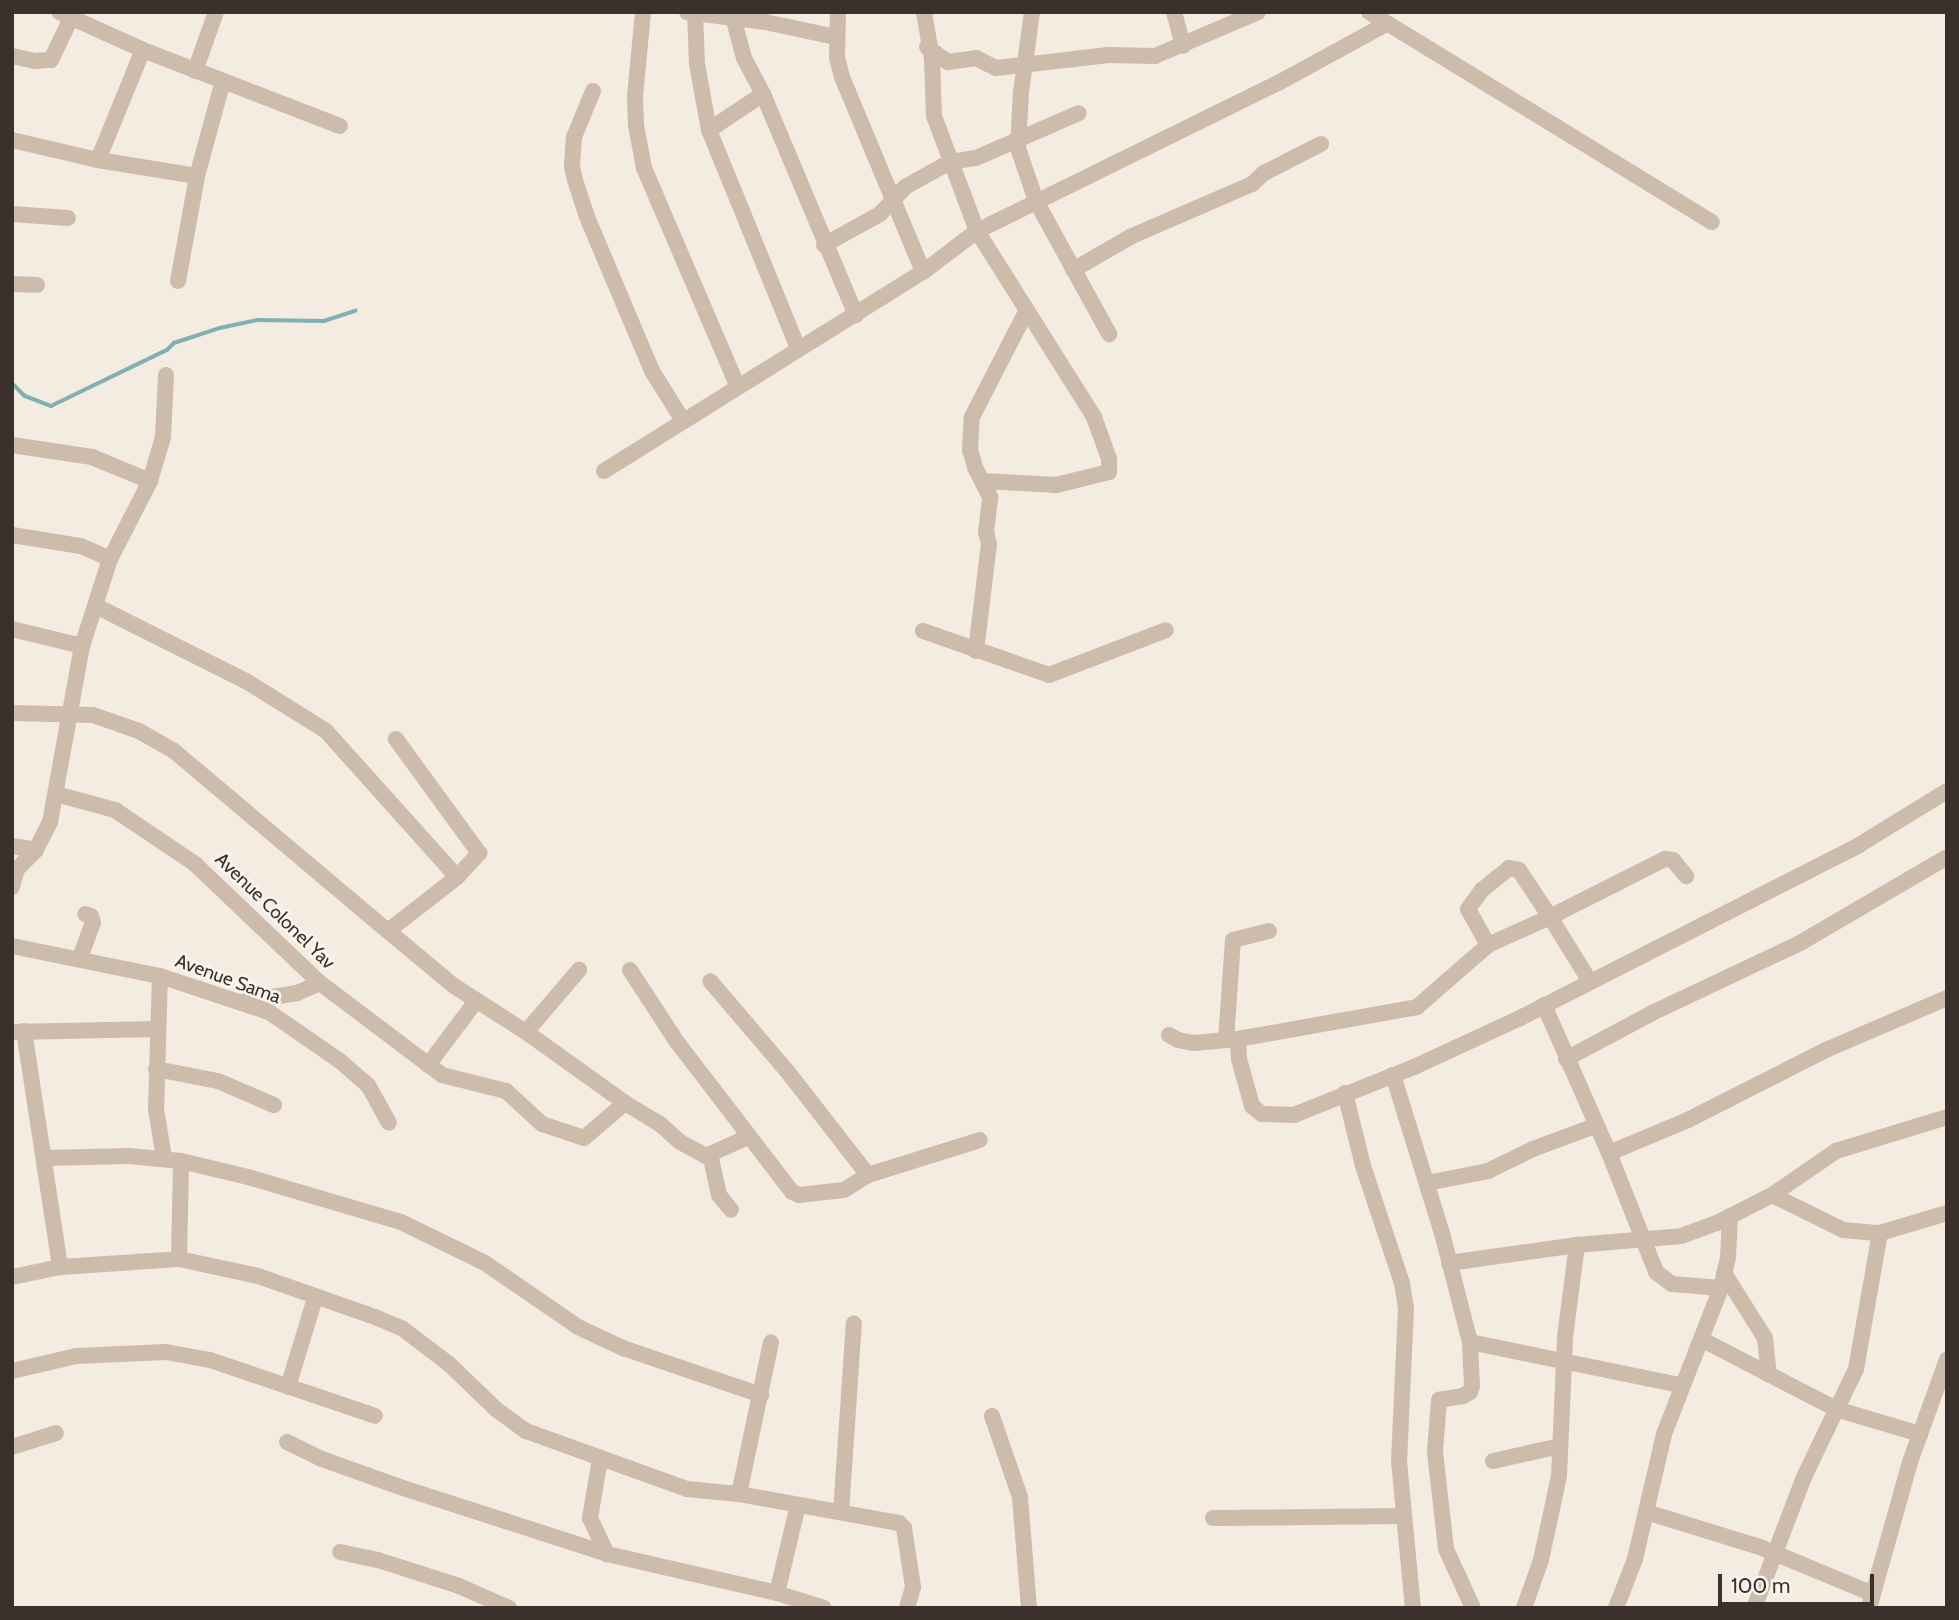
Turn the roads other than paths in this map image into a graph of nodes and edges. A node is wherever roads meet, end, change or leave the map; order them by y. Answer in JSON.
{"nodes":[{"id":1,"x":216,"y":12,"type":"edge"},
{"id":2,"x":643,"y":12,"type":"edge"},
{"id":3,"x":686,"y":12,"type":"edge"},
{"id":4,"x":840,"y":12,"type":"edge"},
{"id":5,"x":1032,"y":12,"type":"edge"},
{"id":6,"x":1174,"y":12,"type":"edge"},
{"id":7,"x":1258,"y":12,"type":"edge"},
{"id":8,"x":1369,"y":12,"type":"edge"},
{"id":9,"x":695,"y":13,"type":"edge"},
{"id":10,"x":920,"y":13,"type":"edge"},
{"id":11,"x":65,"y":15,"type":"edge"},
{"id":12,"x":733,"y":17,"type":"junction"},
{"id":13,"x":766,"y":17,"type":"edge"},
{"id":14,"x":1387,"y":24,"type":"junction"},
{"id":15,"x":836,"y":37,"type":"junction"},
{"id":16,"x":1183,"y":46,"type":"junction"},
{"id":17,"x":928,"y":47,"type":"junction"},
{"id":18,"x":143,"y":50,"type":"junction"},
{"id":19,"x":12,"y":56,"type":"edge"},
{"id":20,"x":1025,"y":66,"type":"junction"},
{"id":21,"x":195,"y":71,"type":"junction"},
{"id":22,"x":223,"y":81,"type":"junction"},
{"id":23,"x":593,"y":91,"type":"dead end"},
{"id":24,"x":763,"y":94,"type":"junction"},
{"id":25,"x":1079,"y":113,"type":"dead end"},
{"id":26,"x":340,"y":126,"type":"dead end"},
{"id":27,"x":709,"y":130,"type":"junction"},
{"id":28,"x":1017,"y":139,"type":"junction"},
{"id":29,"x":12,"y":140,"type":"edge"},
{"id":30,"x":1321,"y":144,"type":"dead end"},
{"id":31,"x":98,"y":160,"type":"junction"},
{"id":32,"x":950,"y":162,"type":"junction"},
{"id":33,"x":197,"y":176,"type":"junction"},
{"id":34,"x":892,"y":201,"type":"junction"},
{"id":35,"x":1036,"y":201,"type":"junction"},
{"id":36,"x":12,"y":214,"type":"edge"},
{"id":37,"x":68,"y":218,"type":"dead end"},
{"id":38,"x":1712,"y":222,"type":"dead end"},
{"id":39,"x":977,"y":231,"type":"junction"},
{"id":40,"x":824,"y":244,"type":"junction"},
{"id":41,"x":1073,"y":270,"type":"junction"},
{"id":42,"x":923,"y":272,"type":"junction"},
{"id":43,"x":178,"y":281,"type":"dead end"},
{"id":44,"x":12,"y":284,"type":"edge"},
{"id":45,"x":37,"y":285,"type":"dead end"},
{"id":46,"x":1027,"y":310,"type":"junction"},
{"id":47,"x":856,"y":314,"type":"junction"},
{"id":48,"x":1109,"y":334,"type":"dead end"},
{"id":49,"x":798,"y":348,"type":"junction"},
{"id":50,"x":166,"y":375,"type":"dead end"},
{"id":51,"x":737,"y":385,"type":"junction"},
{"id":52,"x":682,"y":419,"type":"junction"},
{"id":53,"x":12,"y":445,"type":"edge"},
{"id":54,"x":604,"y":471,"type":"dead end"},
{"id":55,"x":150,"y":481,"type":"junction"},
{"id":56,"x":983,"y":481,"type":"junction"},
{"id":57,"x":12,"y":535,"type":"edge"},
{"id":58,"x":110,"y":559,"type":"junction"},
{"id":59,"x":96,"y":606,"type":"junction"},
{"id":60,"x":12,"y":629,"type":"edge"},
{"id":61,"x":1166,"y":630,"type":"dead end"},
{"id":62,"x":923,"y":631,"type":"dead end"},
{"id":63,"x":82,"y":646,"type":"junction"},
{"id":64,"x":976,"y":651,"type":"junction"},
{"id":65,"x":12,"y":713,"type":"edge"},
{"id":66,"x":70,"y":716,"type":"junction"},
{"id":67,"x":396,"y":739,"type":"dead end"},
{"id":68,"x":1947,"y":791,"type":"edge"},
{"id":69,"x":56,"y":794,"type":"junction"},
{"id":70,"x":12,"y":846,"type":"edge"},
{"id":71,"x":36,"y":850,"type":"junction"},
{"id":72,"x":1947,"y":857,"type":"edge"},
{"id":73,"x":1686,"y":876,"type":"dead end"},
{"id":74,"x":457,"y":877,"type":"junction"},
{"id":75,"x":12,"y":887,"type":"edge"},
{"id":76,"x":85,"y":914,"type":"dead end"},
{"id":77,"x":1549,"y":917,"type":"junction"},
{"id":78,"x":388,"y":931,"type":"junction"},
{"id":79,"x":1269,"y":931,"type":"dead end"},
{"id":80,"x":1489,"y":945,"type":"junction"},
{"id":81,"x":12,"y":946,"type":"edge"},
{"id":82,"x":80,"y":958,"type":"junction"},
{"id":83,"x":579,"y":970,"type":"dead end"},
{"id":84,"x":630,"y":970,"type":"dead end"},
{"id":85,"x":160,"y":976,"type":"junction"},
{"id":86,"x":1589,"y":980,"type":"junction"},
{"id":87,"x":710,"y":981,"type":"dead end"},
{"id":88,"x":320,"y":983,"type":"junction"},
{"id":89,"x":1947,"y":998,"type":"edge"},
{"id":90,"x":476,"y":1001,"type":"junction"},
{"id":91,"x":241,"y":1002,"type":"junction"},
{"id":92,"x":1545,"y":1005,"type":"junction"},
{"id":93,"x":157,"y":1029,"type":"junction"},
{"id":94,"x":18,"y":1032,"type":"edge"},
{"id":95,"x":526,"y":1032,"type":"junction"},
{"id":96,"x":1169,"y":1035,"type":"dead end"},
{"id":97,"x":1232,"y":1039,"type":"junction"},
{"id":98,"x":1566,"y":1059,"type":"junction"},
{"id":99,"x":428,"y":1065,"type":"junction"},
{"id":100,"x":156,"y":1069,"type":"junction"},
{"id":101,"x":1393,"y":1075,"type":"junction"},
{"id":102,"x":1345,"y":1093,"type":"junction"},
{"id":103,"x":625,"y":1103,"type":"junction"},
{"id":104,"x":274,"y":1105,"type":"dead end"},
{"id":105,"x":1947,"y":1117,"type":"edge"},
{"id":106,"x":389,"y":1123,"type":"dead end"},
{"id":107,"x":1595,"y":1126,"type":"junction"},
{"id":108,"x":748,"y":1137,"type":"junction"},
{"id":109,"x":980,"y":1140,"type":"dead end"},
{"id":110,"x":1609,"y":1153,"type":"junction"},
{"id":111,"x":710,"y":1154,"type":"junction"},
{"id":112,"x":44,"y":1158,"type":"junction"},
{"id":113,"x":164,"y":1158,"type":"junction"},
{"id":114,"x":181,"y":1161,"type":"junction"},
{"id":115,"x":868,"y":1175,"type":"junction"},
{"id":116,"x":1427,"y":1183,"type":"junction"},
{"id":117,"x":1772,"y":1195,"type":"junction"},
{"id":118,"x":731,"y":1210,"type":"dead end"},
{"id":119,"x":1947,"y":1213,"type":"edge"},
{"id":120,"x":1730,"y":1216,"type":"junction"},
{"id":121,"x":1880,"y":1233,"type":"junction"},
{"id":122,"x":1642,"y":1240,"type":"junction"},
{"id":123,"x":1577,"y":1245,"type":"junction"},
{"id":124,"x":179,"y":1259,"type":"junction"},
{"id":125,"x":1449,"y":1263,"type":"junction"},
{"id":126,"x":61,"y":1267,"type":"junction"},
{"id":127,"x":12,"y":1277,"type":"edge"},
{"id":128,"x":1723,"y":1280,"type":"junction"},
{"id":129,"x":316,"y":1298,"type":"junction"},
{"id":130,"x":854,"y":1323,"type":"dead end"},
{"id":131,"x":1702,"y":1339,"type":"junction"},
{"id":132,"x":771,"y":1342,"type":"dead end"},
{"id":133,"x":1470,"y":1342,"type":"junction"},
{"id":134,"x":1947,"y":1359,"type":"edge"},
{"id":135,"x":1564,"y":1361,"type":"junction"},
{"id":136,"x":12,"y":1371,"type":"edge"},
{"id":137,"x":1769,"y":1375,"type":"junction"},
{"id":138,"x":1680,"y":1385,"type":"junction"},
{"id":139,"x":288,"y":1387,"type":"junction"},
{"id":140,"x":761,"y":1395,"type":"junction"},
{"id":141,"x":1836,"y":1409,"type":"junction"},
{"id":142,"x":375,"y":1416,"type":"dead end"},
{"id":143,"x":992,"y":1416,"type":"dead end"},
{"id":144,"x":56,"y":1433,"type":"dead end"},
{"id":145,"x":1920,"y":1434,"type":"junction"},
{"id":146,"x":287,"y":1442,"type":"dead end"},
{"id":147,"x":1560,"y":1446,"type":"junction"},
{"id":148,"x":12,"y":1447,"type":"edge"},
{"id":149,"x":600,"y":1459,"type":"junction"},
{"id":150,"x":1493,"y":1461,"type":"dead end"},
{"id":151,"x":739,"y":1494,"type":"junction"},
{"id":152,"x":798,"y":1505,"type":"junction"},
{"id":153,"x":841,"y":1512,"type":"junction"},
{"id":154,"x":1647,"y":1512,"type":"junction"},
{"id":155,"x":1403,"y":1516,"type":"junction"},
{"id":156,"x":1213,"y":1518,"type":"dead end"},
{"id":157,"x":340,"y":1552,"type":"dead end"},
{"id":158,"x":607,"y":1554,"type":"junction"},
{"id":159,"x":1774,"y":1554,"type":"junction"},
{"id":160,"x":776,"y":1593,"type":"junction"},
{"id":161,"x":1871,"y":1601,"type":"edge"},
{"id":162,"x":509,"y":1608,"type":"edge"},
{"id":163,"x":824,"y":1608,"type":"edge"},
{"id":164,"x":907,"y":1608,"type":"edge"},
{"id":165,"x":1029,"y":1608,"type":"edge"},
{"id":166,"x":1412,"y":1608,"type":"edge"},
{"id":167,"x":1473,"y":1608,"type":"edge"},
{"id":168,"x":1524,"y":1608,"type":"edge"},
{"id":169,"x":1616,"y":1608,"type":"edge"},
{"id":170,"x":1754,"y":1608,"type":"edge"}],
"edges":[{"from":1,"to":21,"type":"street"},
{"from":2,"to":51,"type":"street"},
{"from":3,"to":9,"type":"street"},
{"from":4,"to":15,"type":"street"},
{"from":5,"to":20,"type":"street"},
{"from":6,"to":16,"type":"street"},
{"from":7,"to":16,"type":"street"},
{"from":8,"to":14,"type":"street"},
{"from":9,"to":12,"type":"street"},
{"from":9,"to":27,"type":"street"},
{"from":10,"to":17,"type":"street"},
{"from":11,"to":18,"type":"street"},
{"from":11,"to":19,"type":"street"},
{"from":12,"to":13,"type":"street"},
{"from":12,"to":24,"type":"street"},
{"from":13,"to":15,"type":"street"},
{"from":14,"to":35,"type":"street"},
{"from":14,"to":38,"type":"street"},
{"from":15,"to":34,"type":"street"},
{"from":16,"to":20,"type":"street"},
{"from":17,"to":20,"type":"street"},
{"from":17,"to":32,"type":"street"},
{"from":18,"to":21,"type":"street"},
{"from":18,"to":31,"type":"street"},
{"from":20,"to":28,"type":"street"},
{"from":21,"to":22,"type":"street"},
{"from":22,"to":26,"type":"street"},
{"from":22,"to":33,"type":"street"},
{"from":23,"to":52,"type":"street"},
{"from":24,"to":27,"type":"street"},
{"from":24,"to":40,"type":"street"},
{"from":25,"to":28,"type":"street"},
{"from":27,"to":49,"type":"street"},
{"from":28,"to":32,"type":"street"},
{"from":28,"to":35,"type":"street"},
{"from":29,"to":31,"type":"street"},
{"from":30,"to":41,"type":"street"},
{"from":31,"to":33,"type":"street"},
{"from":32,"to":34,"type":"street"},
{"from":32,"to":39,"type":"street"},
{"from":33,"to":43,"type":"street"},
{"from":34,"to":40,"type":"street"},
{"from":34,"to":42,"type":"street"},
{"from":35,"to":39,"type":"street"},
{"from":35,"to":41,"type":"street"},
{"from":36,"to":37,"type":"street"},
{"from":39,"to":42,"type":"street"},
{"from":39,"to":46,"type":"street"},
{"from":40,"to":47,"type":"street"},
{"from":41,"to":48,"type":"street"},
{"from":42,"to":47,"type":"street"},
{"from":44,"to":45,"type":"street"},
{"from":46,"to":56,"type":"street"},
{"from":46,"to":56,"type":"street"},
{"from":47,"to":49,"type":"street"},
{"from":49,"to":51,"type":"street"},
{"from":50,"to":55,"type":"street"},
{"from":51,"to":52,"type":"street"},
{"from":52,"to":54,"type":"street"},
{"from":53,"to":55,"type":"street"},
{"from":55,"to":58,"type":"street"},
{"from":56,"to":64,"type":"street"},
{"from":57,"to":58,"type":"street"},
{"from":58,"to":59,"type":"street"},
{"from":59,"to":63,"type":"street"},
{"from":59,"to":74,"type":"street"},
{"from":60,"to":63,"type":"street"},
{"from":61,"to":64,"type":"street"},
{"from":62,"to":64,"type":"street"},
{"from":63,"to":66,"type":"street"},
{"from":65,"to":66,"type":"street"},
{"from":66,"to":69,"type":"street"},
{"from":66,"to":78,"type":"street"},
{"from":67,"to":74,"type":"street"},
{"from":68,"to":86,"type":"street"},
{"from":69,"to":71,"type":"street"},
{"from":69,"to":88,"type":"street","name":"Avenue Colonel Yav"},
{"from":70,"to":71,"type":"street"},
{"from":71,"to":75,"type":"street"},
{"from":72,"to":98,"type":"street"},
{"from":73,"to":77,"type":"street"},
{"from":74,"to":78,"type":"street"},
{"from":76,"to":82,"type":"street"},
{"from":77,"to":80,"type":"street"},
{"from":77,"to":80,"type":"street"},
{"from":77,"to":86,"type":"street"},
{"from":78,"to":90,"type":"street"},
{"from":79,"to":97,"type":"street"},
{"from":80,"to":97,"type":"street"},
{"from":81,"to":82,"type":"street","name":"Avenue Sama"},
{"from":82,"to":85,"type":"street","name":"Avenue Sama"},
{"from":83,"to":95,"type":"street"},
{"from":84,"to":108,"type":"street"},
{"from":85,"to":91,"type":"street","name":"Avenue Sama"},
{"from":85,"to":93,"type":"street"},
{"from":86,"to":92,"type":"street"},
{"from":87,"to":115,"type":"street"},
{"from":88,"to":91,"type":"street"},
{"from":88,"to":99,"type":"street","name":"Avenue Colonel Yav"},
{"from":89,"to":110,"type":"street"},
{"from":90,"to":95,"type":"street"},
{"from":90,"to":99,"type":"street"},
{"from":91,"to":106,"type":"street","name":"Avenue Sama"},
{"from":92,"to":98,"type":"street"},
{"from":92,"to":101,"type":"street"},
{"from":93,"to":94,"type":"street"},
{"from":93,"to":100,"type":"street"},
{"from":94,"to":112,"type":"street"},
{"from":95,"to":103,"type":"street"},
{"from":96,"to":97,"type":"street"},
{"from":97,"to":102,"type":"street"},
{"from":98,"to":107,"type":"street"},
{"from":99,"to":103,"type":"street","name":"Avenue Colonel Yav"},
{"from":100,"to":104,"type":"street"},
{"from":100,"to":113,"type":"street"},
{"from":101,"to":102,"type":"street"},
{"from":101,"to":116,"type":"street"},
{"from":102,"to":155,"type":"street"},
{"from":103,"to":111,"type":"street"},
{"from":105,"to":117,"type":"street"},
{"from":107,"to":110,"type":"street"},
{"from":107,"to":116,"type":"street"},
{"from":108,"to":111,"type":"street"},
{"from":108,"to":115,"type":"street"},
{"from":109,"to":115,"type":"street"},
{"from":110,"to":122,"type":"street"},
{"from":111,"to":118,"type":"street"},
{"from":112,"to":113,"type":"street"},
{"from":112,"to":126,"type":"street"},
{"from":113,"to":114,"type":"street"},
{"from":114,"to":124,"type":"street"},
{"from":114,"to":140,"type":"street"},
{"from":116,"to":125,"type":"street"},
{"from":117,"to":120,"type":"street"},
{"from":117,"to":121,"type":"street"},
{"from":119,"to":121,"type":"street"},
{"from":120,"to":122,"type":"street"},
{"from":120,"to":128,"type":"street"},
{"from":121,"to":141,"type":"street"},
{"from":122,"to":123,"type":"street"},
{"from":122,"to":128,"type":"street"},
{"from":123,"to":125,"type":"street"},
{"from":123,"to":135,"type":"street"},
{"from":124,"to":126,"type":"street"},
{"from":124,"to":129,"type":"street"},
{"from":125,"to":133,"type":"street"},
{"from":126,"to":127,"type":"street"},
{"from":128,"to":131,"type":"street"},
{"from":128,"to":137,"type":"street"},
{"from":129,"to":139,"type":"street"},
{"from":129,"to":149,"type":"street"},
{"from":130,"to":153,"type":"street"},
{"from":131,"to":137,"type":"street"},
{"from":131,"to":138,"type":"street"},
{"from":132,"to":140,"type":"street"},
{"from":133,"to":135,"type":"street"},
{"from":133,"to":167,"type":"street"},
{"from":134,"to":145,"type":"street"},
{"from":135,"to":138,"type":"street"},
{"from":135,"to":147,"type":"street"},
{"from":136,"to":139,"type":"street"},
{"from":137,"to":141,"type":"street"},
{"from":138,"to":154,"type":"street"},
{"from":139,"to":142,"type":"street"},
{"from":140,"to":151,"type":"street"},
{"from":141,"to":145,"type":"street"},
{"from":141,"to":159,"type":"street"},
{"from":143,"to":165,"type":"street"},
{"from":144,"to":148,"type":"street"},
{"from":145,"to":161,"type":"street"},
{"from":146,"to":158,"type":"street"},
{"from":147,"to":150,"type":"street"},
{"from":147,"to":168,"type":"street"},
{"from":149,"to":151,"type":"street"},
{"from":149,"to":158,"type":"street"},
{"from":151,"to":152,"type":"street"},
{"from":152,"to":153,"type":"street"},
{"from":152,"to":160,"type":"street"},
{"from":153,"to":164,"type":"street"},
{"from":154,"to":159,"type":"street"},
{"from":154,"to":169,"type":"street"},
{"from":155,"to":156,"type":"street"},
{"from":155,"to":166,"type":"street"},
{"from":157,"to":162,"type":"street"},
{"from":158,"to":160,"type":"street"},
{"from":159,"to":161,"type":"street"},
{"from":159,"to":170,"type":"street"},
{"from":160,"to":163,"type":"street"}]}
